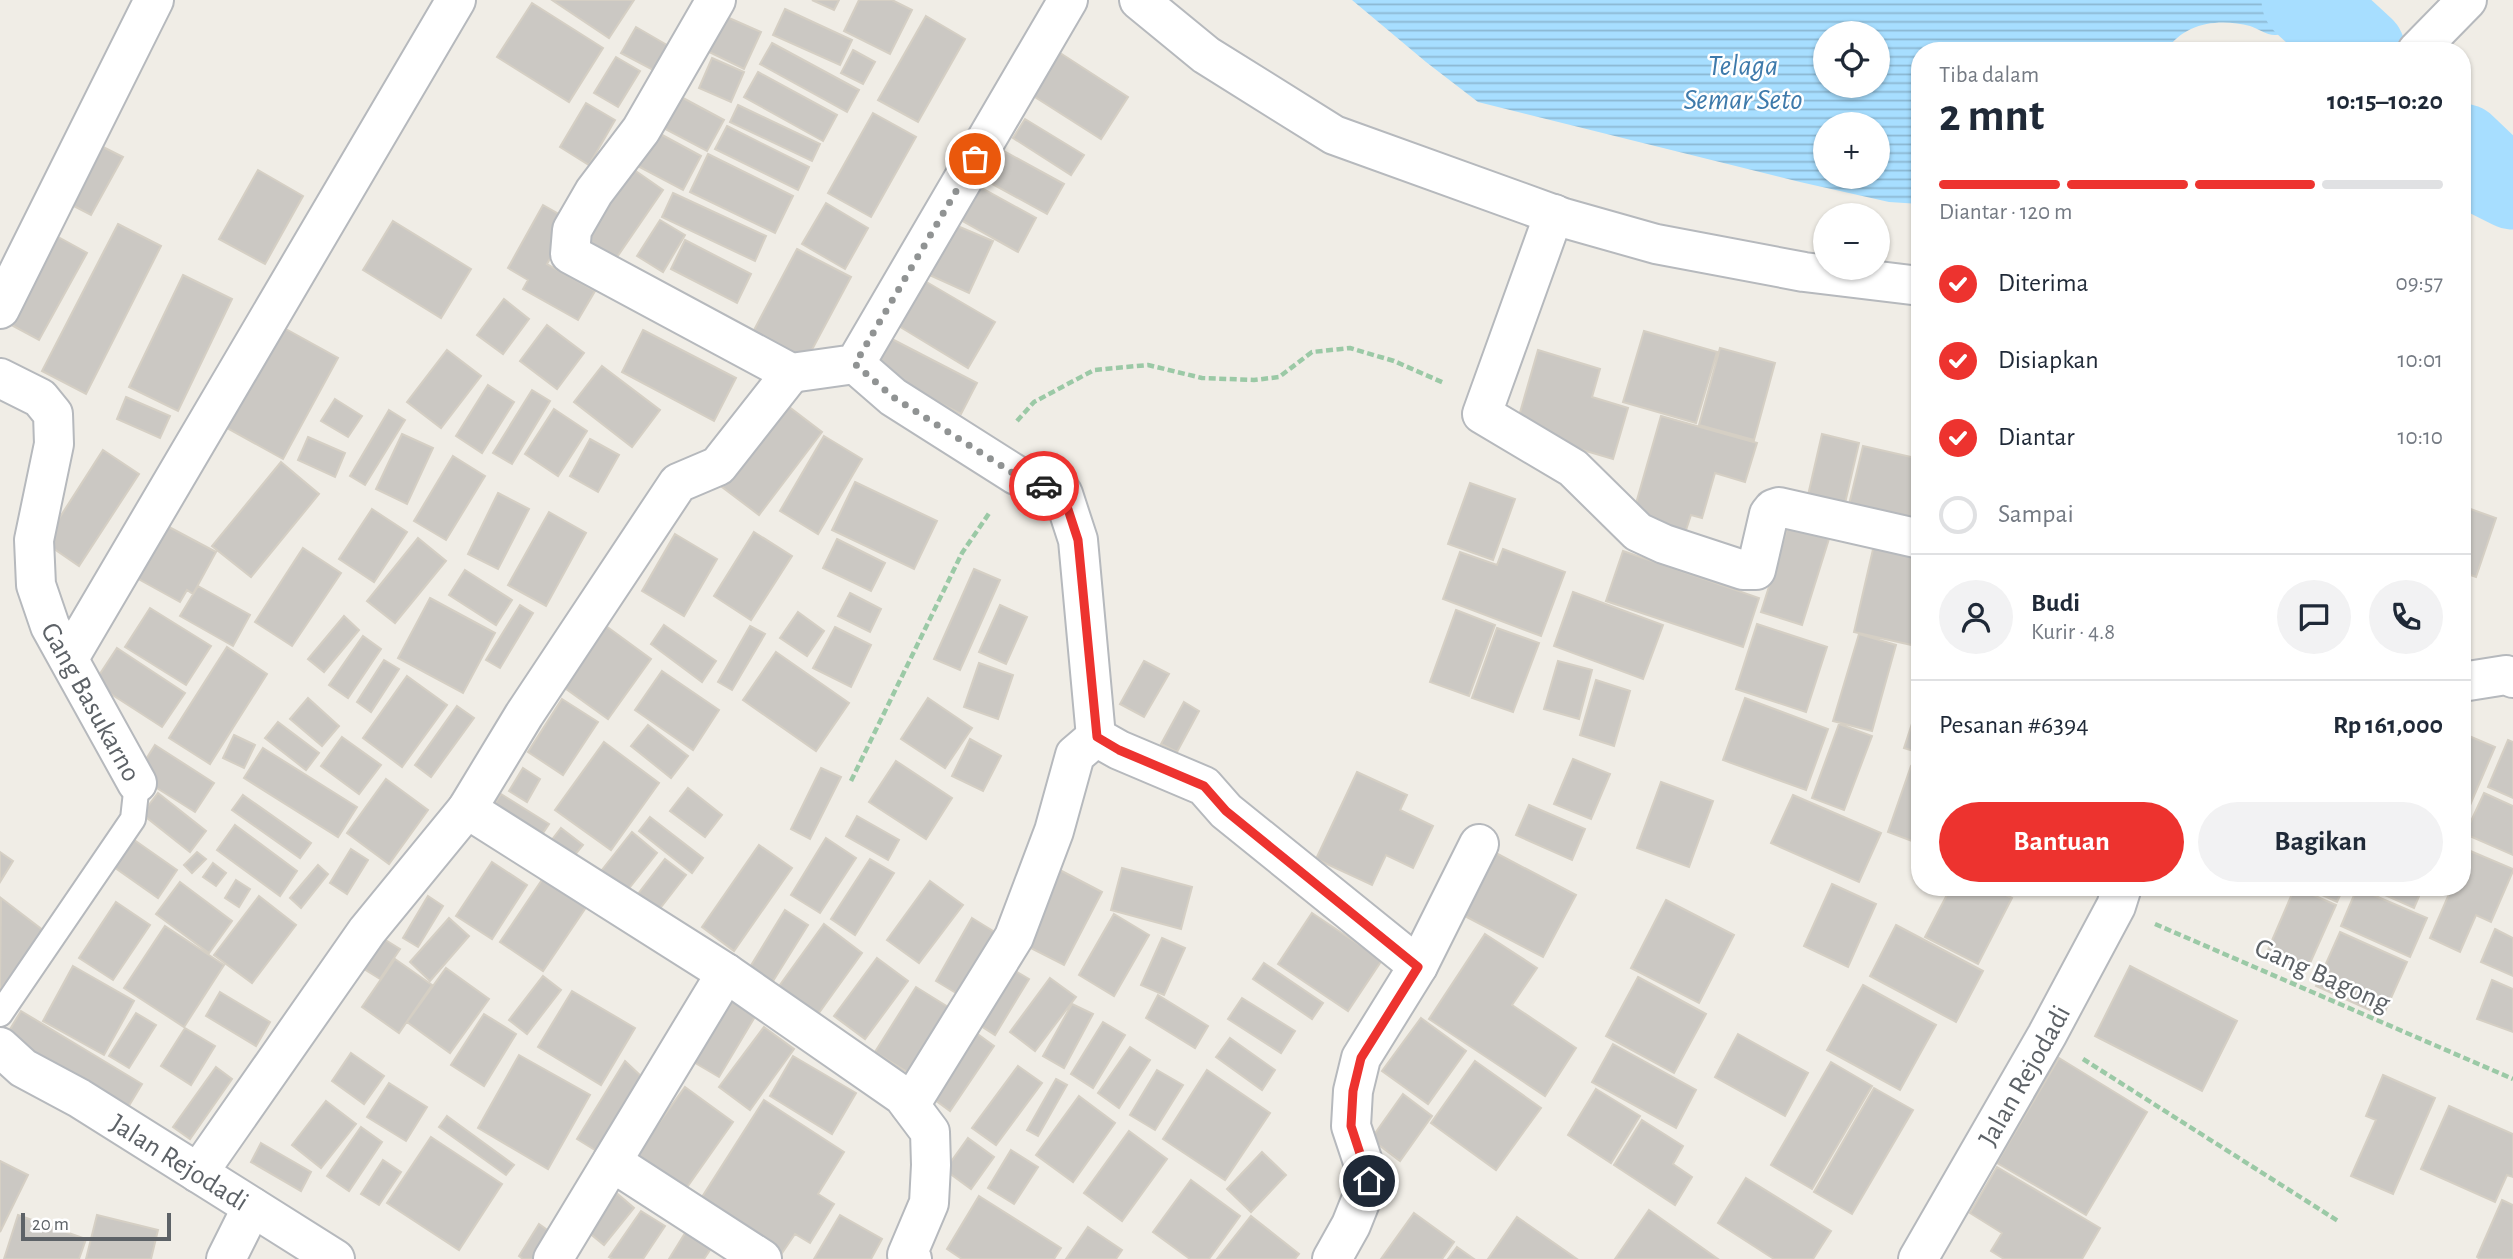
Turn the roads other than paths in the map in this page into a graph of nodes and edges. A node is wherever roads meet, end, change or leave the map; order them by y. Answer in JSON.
{"nodes":[{"id":1,"x":154,"y":0,"type":"edge"},
{"id":2,"x":456,"y":0,"type":"edge"},
{"id":3,"x":716,"y":0,"type":"edge"},
{"id":4,"x":1068,"y":0,"type":"edge"},
{"id":5,"x":1139,"y":0,"type":"edge"},
{"id":6,"x":2459,"y":8,"type":"edge"},
{"id":7,"x":2426,"y":42,"type":"edge"},
{"id":8,"x":1554,"y":214,"type":"junction"},
{"id":9,"x":1911,"y":285,"type":"edge"},
{"id":10,"x":0,"y":309,"type":"edge"},
{"id":11,"x":855,"y":364,"type":"junction"},
{"id":12,"x":791,"y":373,"type":"junction"},
{"id":13,"x":0,"y":378,"type":"edge"},
{"id":14,"x":1911,"y":538,"type":"edge"},
{"id":15,"x":69,"y":657,"type":"junction"},
{"id":16,"x":2513,"y":678,"type":"edge"},
{"id":17,"x":2471,"y":681,"type":"edge"},
{"id":18,"x":1097,"y":737,"type":"junction"},
{"id":19,"x":137,"y":783,"type":"joint"},
{"id":20,"x":467,"y":809,"type":"junction"},
{"id":21,"x":1479,"y":844,"type":"dead end"},
{"id":22,"x":2119,"y":897,"type":"edge"},
{"id":23,"x":1418,"y":967,"type":"junction"},
{"id":24,"x":726,"y":973,"type":"junction"},
{"id":25,"x":0,"y":1014,"type":"edge"},
{"id":26,"x":8,"y":1062,"type":"edge"},
{"id":27,"x":910,"y":1105,"type":"junction"},
{"id":28,"x":612,"y":1162,"type":"junction"},
{"id":29,"x":198,"y":1173,"type":"junction"},
{"id":30,"x":252,"y":1207,"type":"junction"},
{"id":31,"x":226,"y":1259,"type":"edge"},
{"id":32,"x":335,"y":1259,"type":"edge"},
{"id":33,"x":553,"y":1259,"type":"edge"},
{"id":34,"x":762,"y":1259,"type":"edge"},
{"id":35,"x":912,"y":1259,"type":"edge"},
{"id":36,"x":1332,"y":1259,"type":"edge"},
{"id":37,"x":1918,"y":1259,"type":"edge"}],
"edges":[{"from":1,"to":10,"type":"street"},
{"from":2,"to":15,"type":"street"},
{"from":3,"to":12,"type":"street"},
{"from":4,"to":11,"type":"street"},
{"from":5,"to":8,"type":"street"},
{"from":6,"to":7,"type":"street"},
{"from":8,"to":9,"type":"street"},
{"from":8,"to":14,"type":"street"},
{"from":11,"to":12,"type":"street"},
{"from":11,"to":18,"type":"street"},
{"from":12,"to":20,"type":"street"},
{"from":13,"to":15,"type":"street","name":"Gang Basukarno"},
{"from":15,"to":19,"type":"street","name":"Gang Basukarno"},
{"from":16,"to":17,"type":"street"},
{"from":18,"to":23,"type":"street"},
{"from":18,"to":27,"type":"street"},
{"from":19,"to":25,"type":"lane","name":"Gang Basukarno"},
{"from":20,"to":24,"type":"street"},
{"from":20,"to":29,"type":"street"},
{"from":21,"to":23,"type":"street"},
{"from":22,"to":37,"type":"street","name":"Jalan Rejodadi"},
{"from":23,"to":36,"type":"street"},
{"from":24,"to":27,"type":"street"},
{"from":24,"to":28,"type":"street"},
{"from":26,"to":29,"type":"street","name":"Jalan Rejodadi"},
{"from":27,"to":35,"type":"street"},
{"from":28,"to":33,"type":"street"},
{"from":28,"to":34,"type":"street"},
{"from":29,"to":30,"type":"street","name":"Jalan Rejodadi"},
{"from":30,"to":31,"type":"street"},
{"from":30,"to":32,"type":"street","name":"Jalan Rejodadi"}]}
